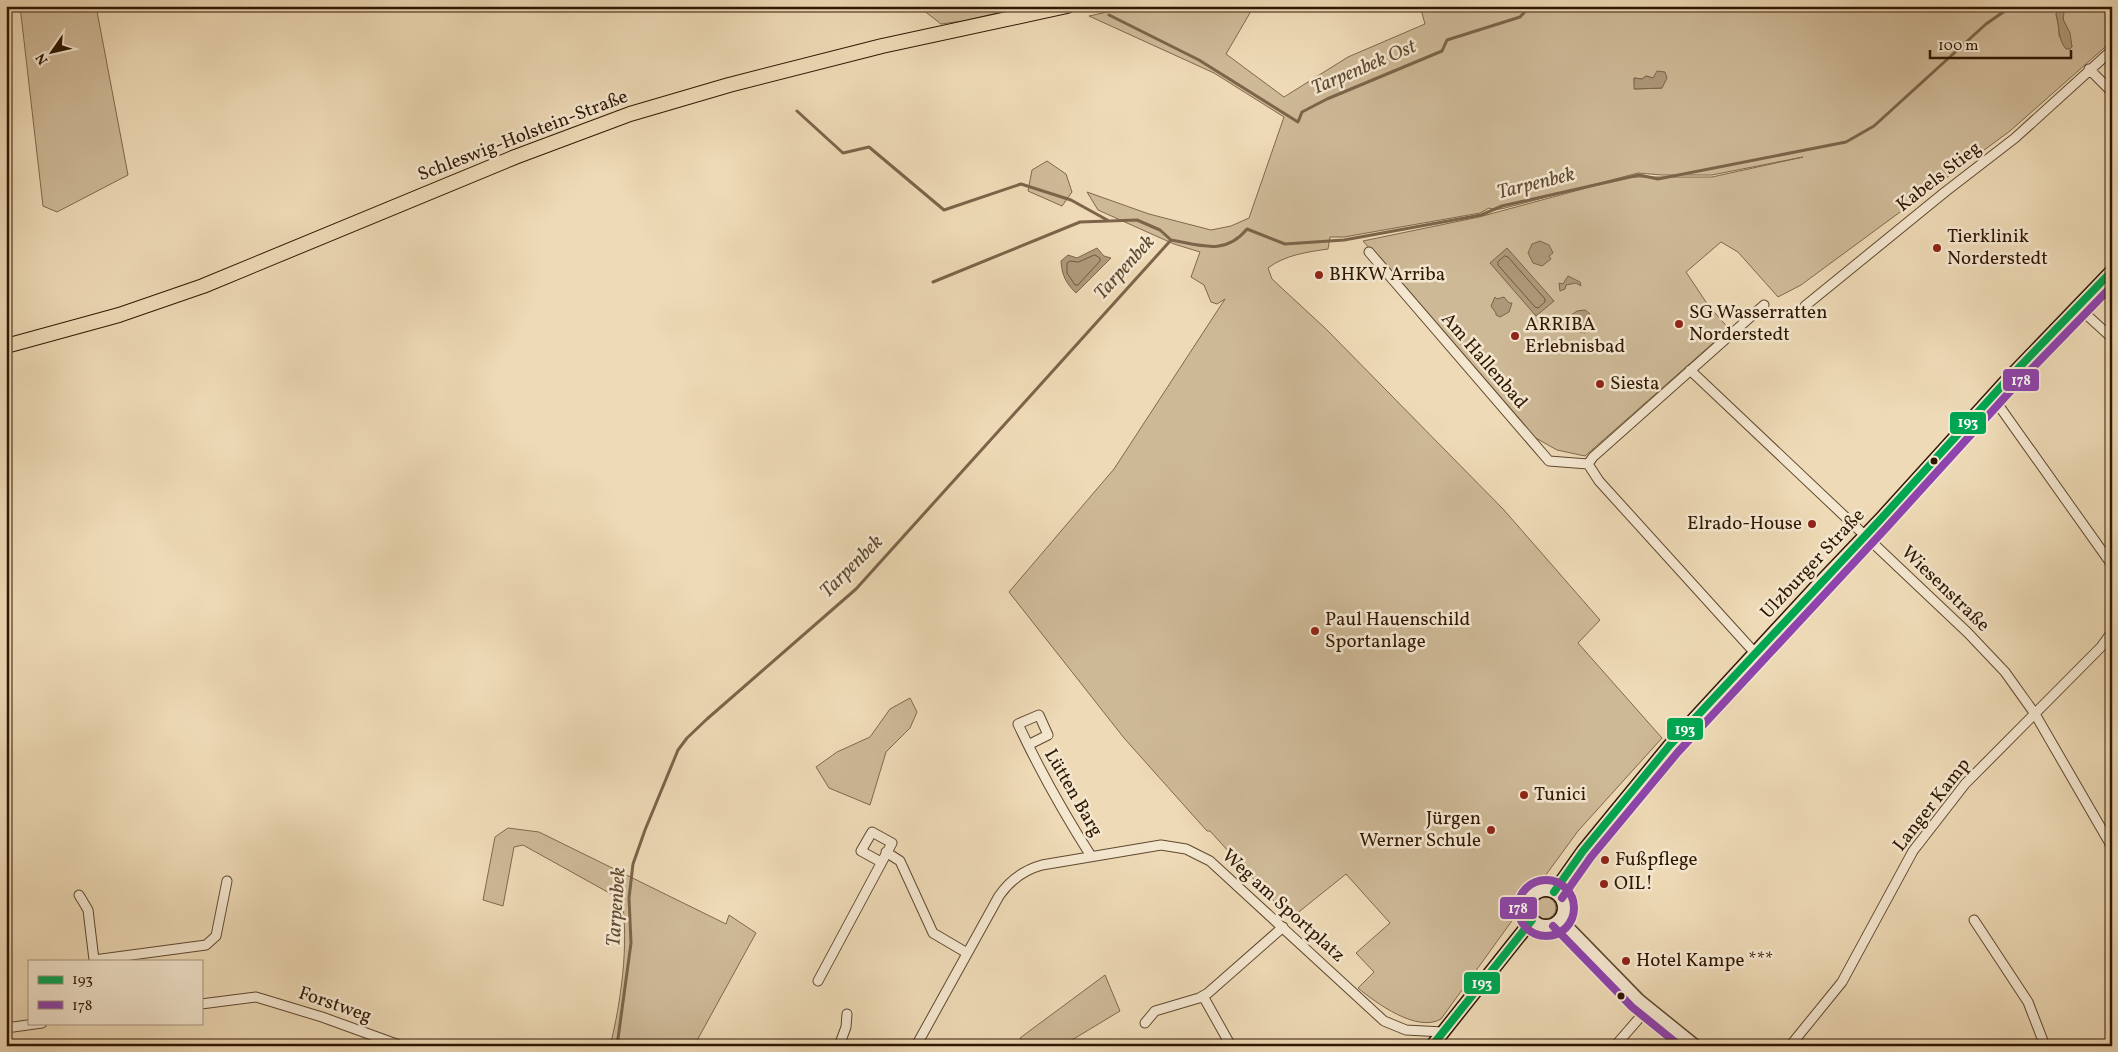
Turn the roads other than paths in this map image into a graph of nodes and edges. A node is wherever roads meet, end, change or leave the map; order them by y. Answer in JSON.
{"nodes":[{"id":1,"x":1067,"y":6,"type":"edge"},
{"id":2,"x":2112,"y":50,"type":"edge"},
{"id":3,"x":2089,"y":69,"type":"junction"},
{"id":4,"x":2112,"y":92,"type":"edge"},
{"id":5,"x":1369,"y":252,"type":"dead end"},
{"id":6,"x":2112,"y":271,"type":"edge"},
{"id":7,"x":1764,"y":304,"type":"dead end"},
{"id":8,"x":1806,"y":306,"type":"dead end"},
{"id":9,"x":2077,"y":306,"type":"junction"},
{"id":10,"x":2112,"y":338,"type":"edge"},
{"id":11,"x":6,"y":346,"type":"edge"},
{"id":12,"x":1690,"y":370,"type":"junction"},
{"id":13,"x":1992,"y":396,"type":"junction"},
{"id":14,"x":1588,"y":464,"type":"junction"},
{"id":15,"x":1865,"y":536,"type":"junction"},
{"id":16,"x":2112,"y":565,"type":"edge"},
{"id":17,"x":2112,"y":632,"type":"edge"},
{"id":18,"x":1756,"y":653,"type":"junction"},
{"id":19,"x":2035,"y":714,"type":"junction"},
{"id":20,"x":1028,"y":745,"type":"dead end"},
{"id":21,"x":2112,"y":848,"type":"edge"},
{"id":22,"x":886,"y":852,"type":"junction"},
{"id":23,"x":1090,"y":856,"type":"junction"},
{"id":24,"x":881,"y":862,"type":"junction"},
{"id":25,"x":227,"y":881,"type":"dead end"},
{"id":26,"x":1554,"y":892,"type":"junction"},
{"id":27,"x":79,"y":895,"type":"dead end"},
{"id":28,"x":1560,"y":919,"type":"junction"},
{"id":29,"x":1532,"y":920,"type":"junction"},
{"id":30,"x":1974,"y":920,"type":"dead end"},
{"id":31,"x":1283,"y":928,"type":"junction"},
{"id":32,"x":967,"y":953,"type":"junction"},
{"id":33,"x":115,"y":959,"type":"edge"},
{"id":34,"x":818,"y":981,"type":"dead end"},
{"id":35,"x":1203,"y":996,"type":"junction"},
{"id":36,"x":202,"y":1004,"type":"edge"},
{"id":37,"x":1648,"y":1008,"type":"junction"},
{"id":38,"x":847,"y":1014,"type":"dead end"},
{"id":39,"x":1145,"y":1023,"type":"dead end"},
{"id":40,"x":35,"y":1024,"type":"edge"},
{"id":41,"x":6,"y":1028,"type":"edge"},
{"id":42,"x":1443,"y":1032,"type":"junction"},
{"id":43,"x":402,"y":1046,"type":"edge"},
{"id":44,"x":839,"y":1046,"type":"edge"},
{"id":45,"x":916,"y":1046,"type":"edge"},
{"id":46,"x":1231,"y":1046,"type":"edge"},
{"id":47,"x":1432,"y":1046,"type":"edge"},
{"id":48,"x":1615,"y":1046,"type":"edge"},
{"id":49,"x":1696,"y":1046,"type":"edge"},
{"id":50,"x":1790,"y":1046,"type":"edge"},
{"id":51,"x":2045,"y":1046,"type":"edge"}],
"edges":[{"from":1,"to":11,"type":"main road","name":"Schleswig-Holstein-Straße"},
{"from":2,"to":3,"type":"street","name":"Kabels Stieg"},
{"from":3,"to":4,"type":"street"},
{"from":3,"to":8,"type":"street","name":"Kabels Stieg"},
{"from":5,"to":14,"type":"street","name":"Am Hallenbad"},
{"from":6,"to":9,"type":"main road","name":"Ulzburger Straße"},
{"from":7,"to":12,"type":"street"},
{"from":9,"to":10,"type":"street"},
{"from":9,"to":13,"type":"main road","name":"Ulzburger Straße"},
{"from":12,"to":14,"type":"street"},
{"from":12,"to":15,"type":"street","name":"Wiesenstraße"},
{"from":13,"to":15,"type":"main road","name":"Ulzburger Straße"},
{"from":13,"to":16,"type":"street"},
{"from":14,"to":18,"type":"street"},
{"from":15,"to":18,"type":"main road","name":"Ulzburger Straße"},
{"from":15,"to":19,"type":"street","name":"Wiesenstraße"},
{"from":17,"to":19,"type":"street","name":"Langer Kamp"},
{"from":18,"to":26,"type":"main road","name":"Ulzburger Straße"},
{"from":19,"to":21,"type":"street","name":"Wiesenstraße"},
{"from":19,"to":50,"type":"street","name":"Langer Kamp"},
{"from":20,"to":23,"type":"street","name":"Lütten Barg"},
{"from":22,"to":24,"type":"street"},
{"from":22,"to":24,"type":"street"},
{"from":22,"to":32,"type":"street"},
{"from":23,"to":31,"type":"street","name":"Weg am Sportplatz"},
{"from":23,"to":32,"type":"street","name":"Weg am Sportplatz"},
{"from":24,"to":34,"type":"street"},
{"from":25,"to":33,"type":"street"},
{"from":26,"to":28,"type":"main road"},
{"from":26,"to":29,"type":"main road"},
{"from":27,"to":33,"type":"street"},
{"from":28,"to":29,"type":"main road"},
{"from":28,"to":37,"type":"street"},
{"from":29,"to":42,"type":"main road"},
{"from":30,"to":51,"type":"street"},
{"from":31,"to":35,"type":"street"},
{"from":31,"to":42,"type":"street","name":"Weg am Sportplatz"},
{"from":32,"to":45,"type":"street","name":"Weg am Sportplatz"},
{"from":35,"to":39,"type":"street"},
{"from":35,"to":46,"type":"street"},
{"from":36,"to":43,"type":"street","name":"Forstweg"},
{"from":37,"to":48,"type":"street"},
{"from":37,"to":49,"type":"street"},
{"from":38,"to":44,"type":"street"},
{"from":40,"to":41,"type":"street"},
{"from":42,"to":47,"type":"main road"}]}
